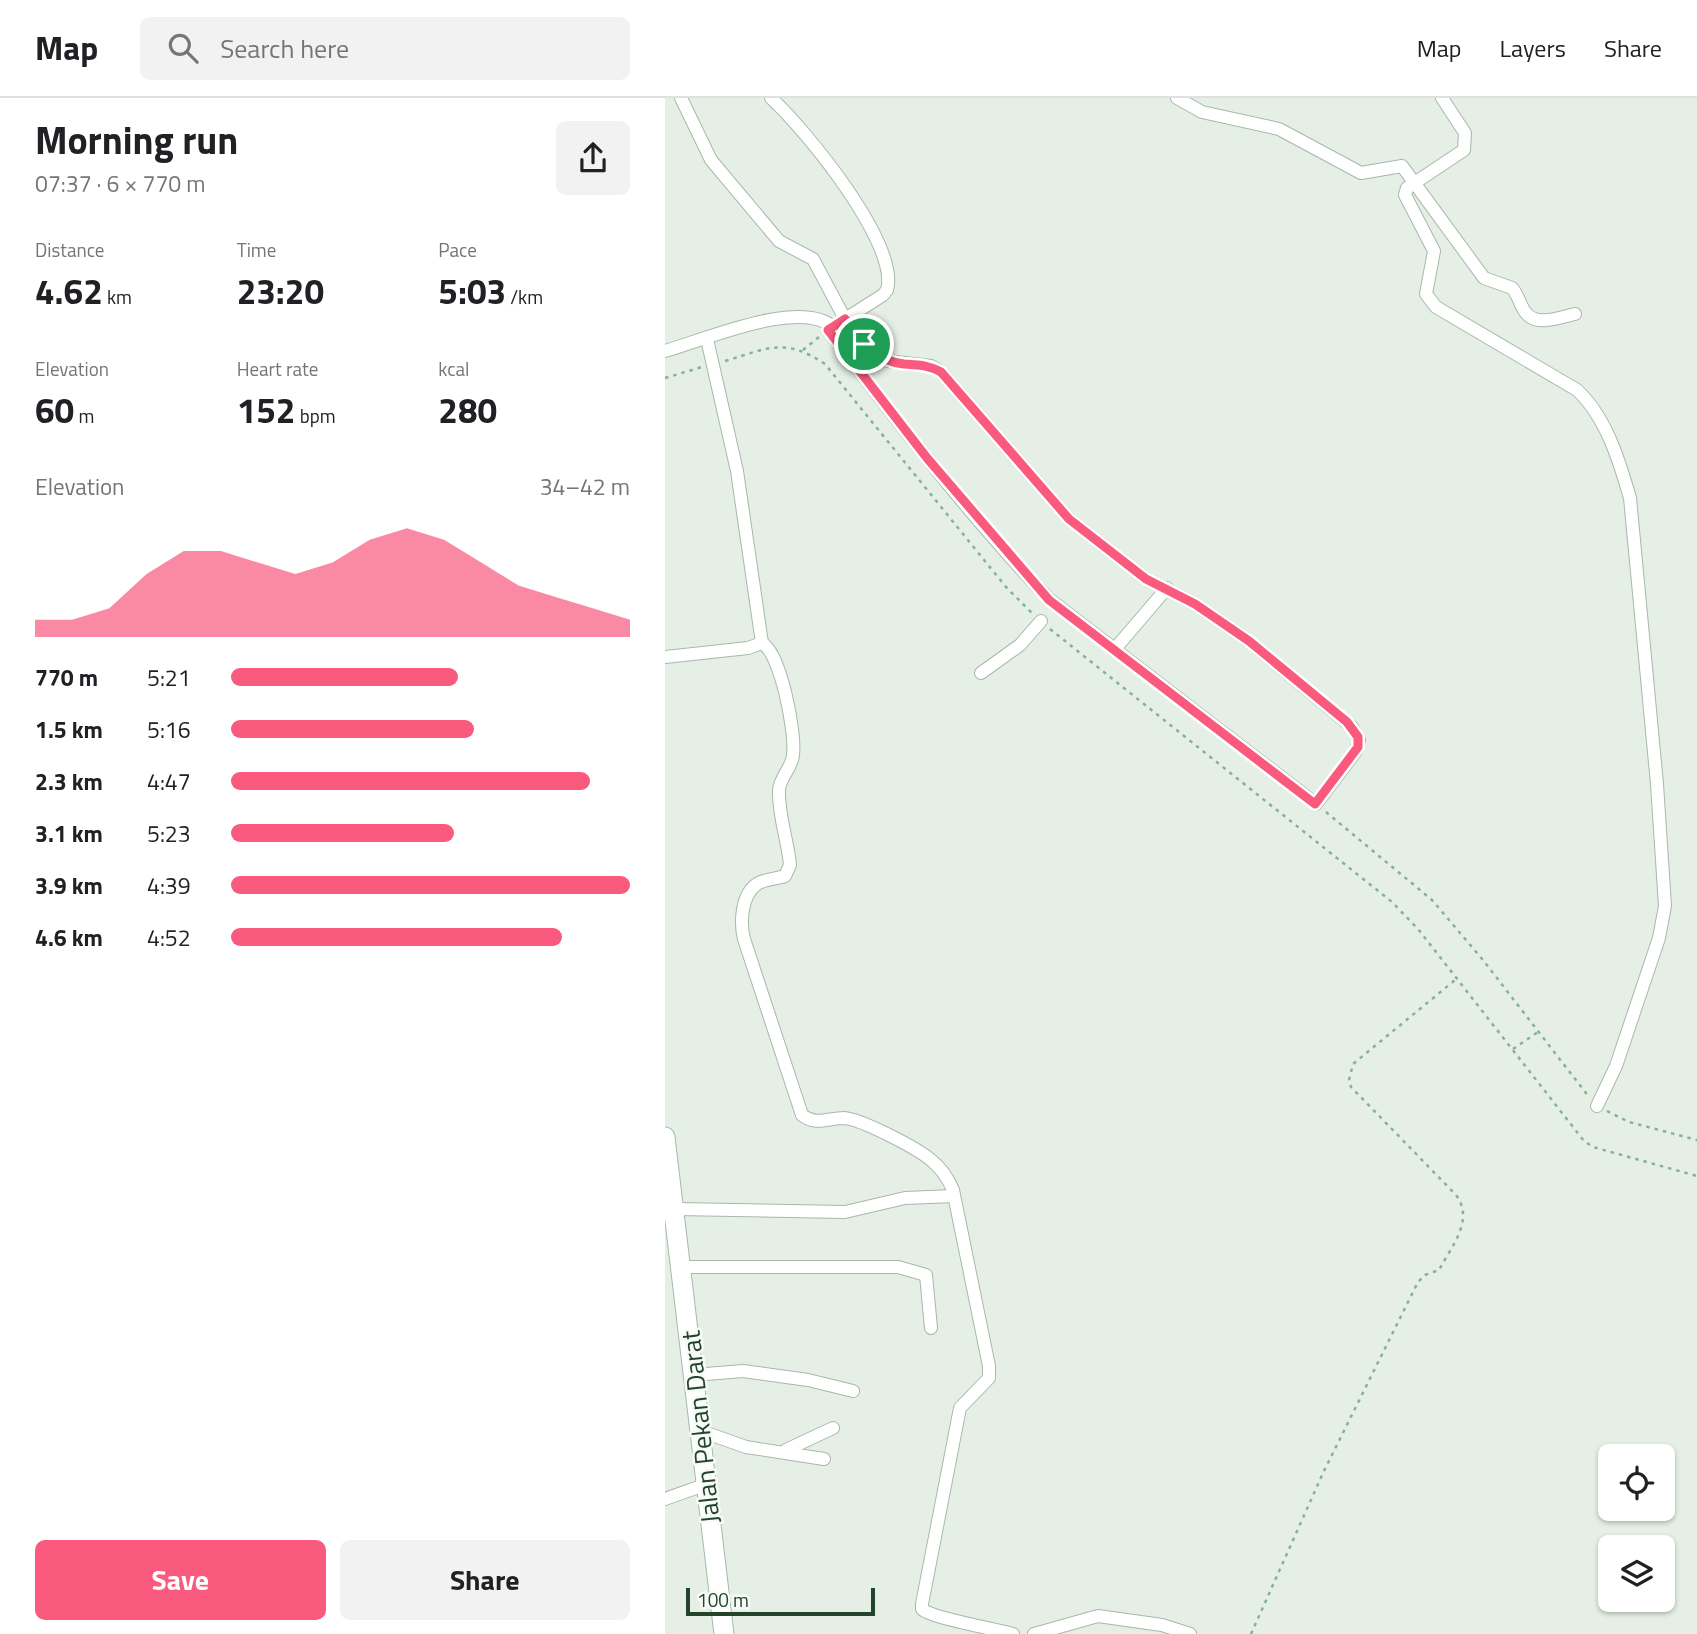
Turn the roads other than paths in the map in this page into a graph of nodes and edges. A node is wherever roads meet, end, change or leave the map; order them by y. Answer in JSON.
{"nodes":[{"id":1,"x":681,"y":98,"type":"edge"},
{"id":2,"x":771,"y":98,"type":"edge"},
{"id":3,"x":1177,"y":98,"type":"edge"},
{"id":4,"x":1442,"y":98,"type":"edge"},
{"id":5,"x":1415,"y":182,"type":"junction"},
{"id":6,"x":1575,"y":314,"type":"dead end"},
{"id":7,"x":845,"y":319,"type":"junction"},
{"id":8,"x":829,"y":330,"type":"junction"},
{"id":9,"x":665,"y":351,"type":"edge"},
{"id":10,"x":711,"y":351,"type":"junction"},
{"id":11,"x":1167,"y":588,"type":"junction"},
{"id":12,"x":1041,"y":621,"type":"road end"},
{"id":13,"x":762,"y":643,"type":"junction"},
{"id":14,"x":1114,"y":650,"type":"junction"},
{"id":15,"x":665,"y":657,"type":"edge"},
{"id":16,"x":981,"y":673,"type":"dead end"},
{"id":17,"x":1597,"y":1106,"type":"road end"},
{"id":18,"x":665,"y":1137,"type":"edge"},
{"id":19,"x":950,"y":1196,"type":"junction"},
{"id":20,"x":675,"y":1209,"type":"junction"},
{"id":21,"x":683,"y":1267,"type":"junction"},
{"id":22,"x":931,"y":1328,"type":"dead end"},
{"id":23,"x":694,"y":1375,"type":"junction"},
{"id":24,"x":853,"y":1391,"type":"dead end"},
{"id":25,"x":833,"y":1428,"type":"dead end"},
{"id":26,"x":701,"y":1431,"type":"junction"},
{"id":27,"x":785,"y":1451,"type":"junction"},
{"id":28,"x":824,"y":1459,"type":"dead end"},
{"id":29,"x":707,"y":1484,"type":"junction"},
{"id":30,"x":665,"y":1499,"type":"edge"},
{"id":31,"x":724,"y":1634,"type":"edge"},
{"id":32,"x":1013,"y":1634,"type":"edge"},
{"id":33,"x":1034,"y":1634,"type":"edge"},
{"id":34,"x":1190,"y":1634,"type":"edge"}],
"edges":[{"from":1,"to":7,"type":"street"},
{"from":2,"to":7,"type":"street"},
{"from":3,"to":5,"type":"street"},
{"from":4,"to":5,"type":"street"},
{"from":5,"to":6,"type":"street"},
{"from":5,"to":17,"type":"street"},
{"from":7,"to":8,"type":"street"},
{"from":7,"to":11,"type":"street"},
{"from":8,"to":10,"type":"street"},
{"from":8,"to":14,"type":"street"},
{"from":9,"to":10,"type":"street"},
{"from":10,"to":13,"type":"street"},
{"from":11,"to":14,"type":"street"},
{"from":11,"to":14,"type":"street"},
{"from":12,"to":16,"type":"street"},
{"from":13,"to":15,"type":"street"},
{"from":13,"to":19,"type":"street"},
{"from":18,"to":20,"type":"main road","name":"Jalan Pekan Darat"},
{"from":19,"to":20,"type":"street"},
{"from":19,"to":32,"type":"street"},
{"from":20,"to":21,"type":"main road","name":"Jalan Pekan Darat"},
{"from":21,"to":22,"type":"street"},
{"from":21,"to":23,"type":"main road","name":"Jalan Pekan Darat"},
{"from":23,"to":24,"type":"street"},
{"from":23,"to":26,"type":"main road","name":"Jalan Pekan Darat"},
{"from":25,"to":27,"type":"street"},
{"from":26,"to":27,"type":"street"},
{"from":26,"to":29,"type":"main road","name":"Jalan Pekan Darat"},
{"from":27,"to":28,"type":"street"},
{"from":29,"to":30,"type":"street"},
{"from":29,"to":31,"type":"main road","name":"Jalan Pekan Darat"},
{"from":33,"to":34,"type":"street"}]}
